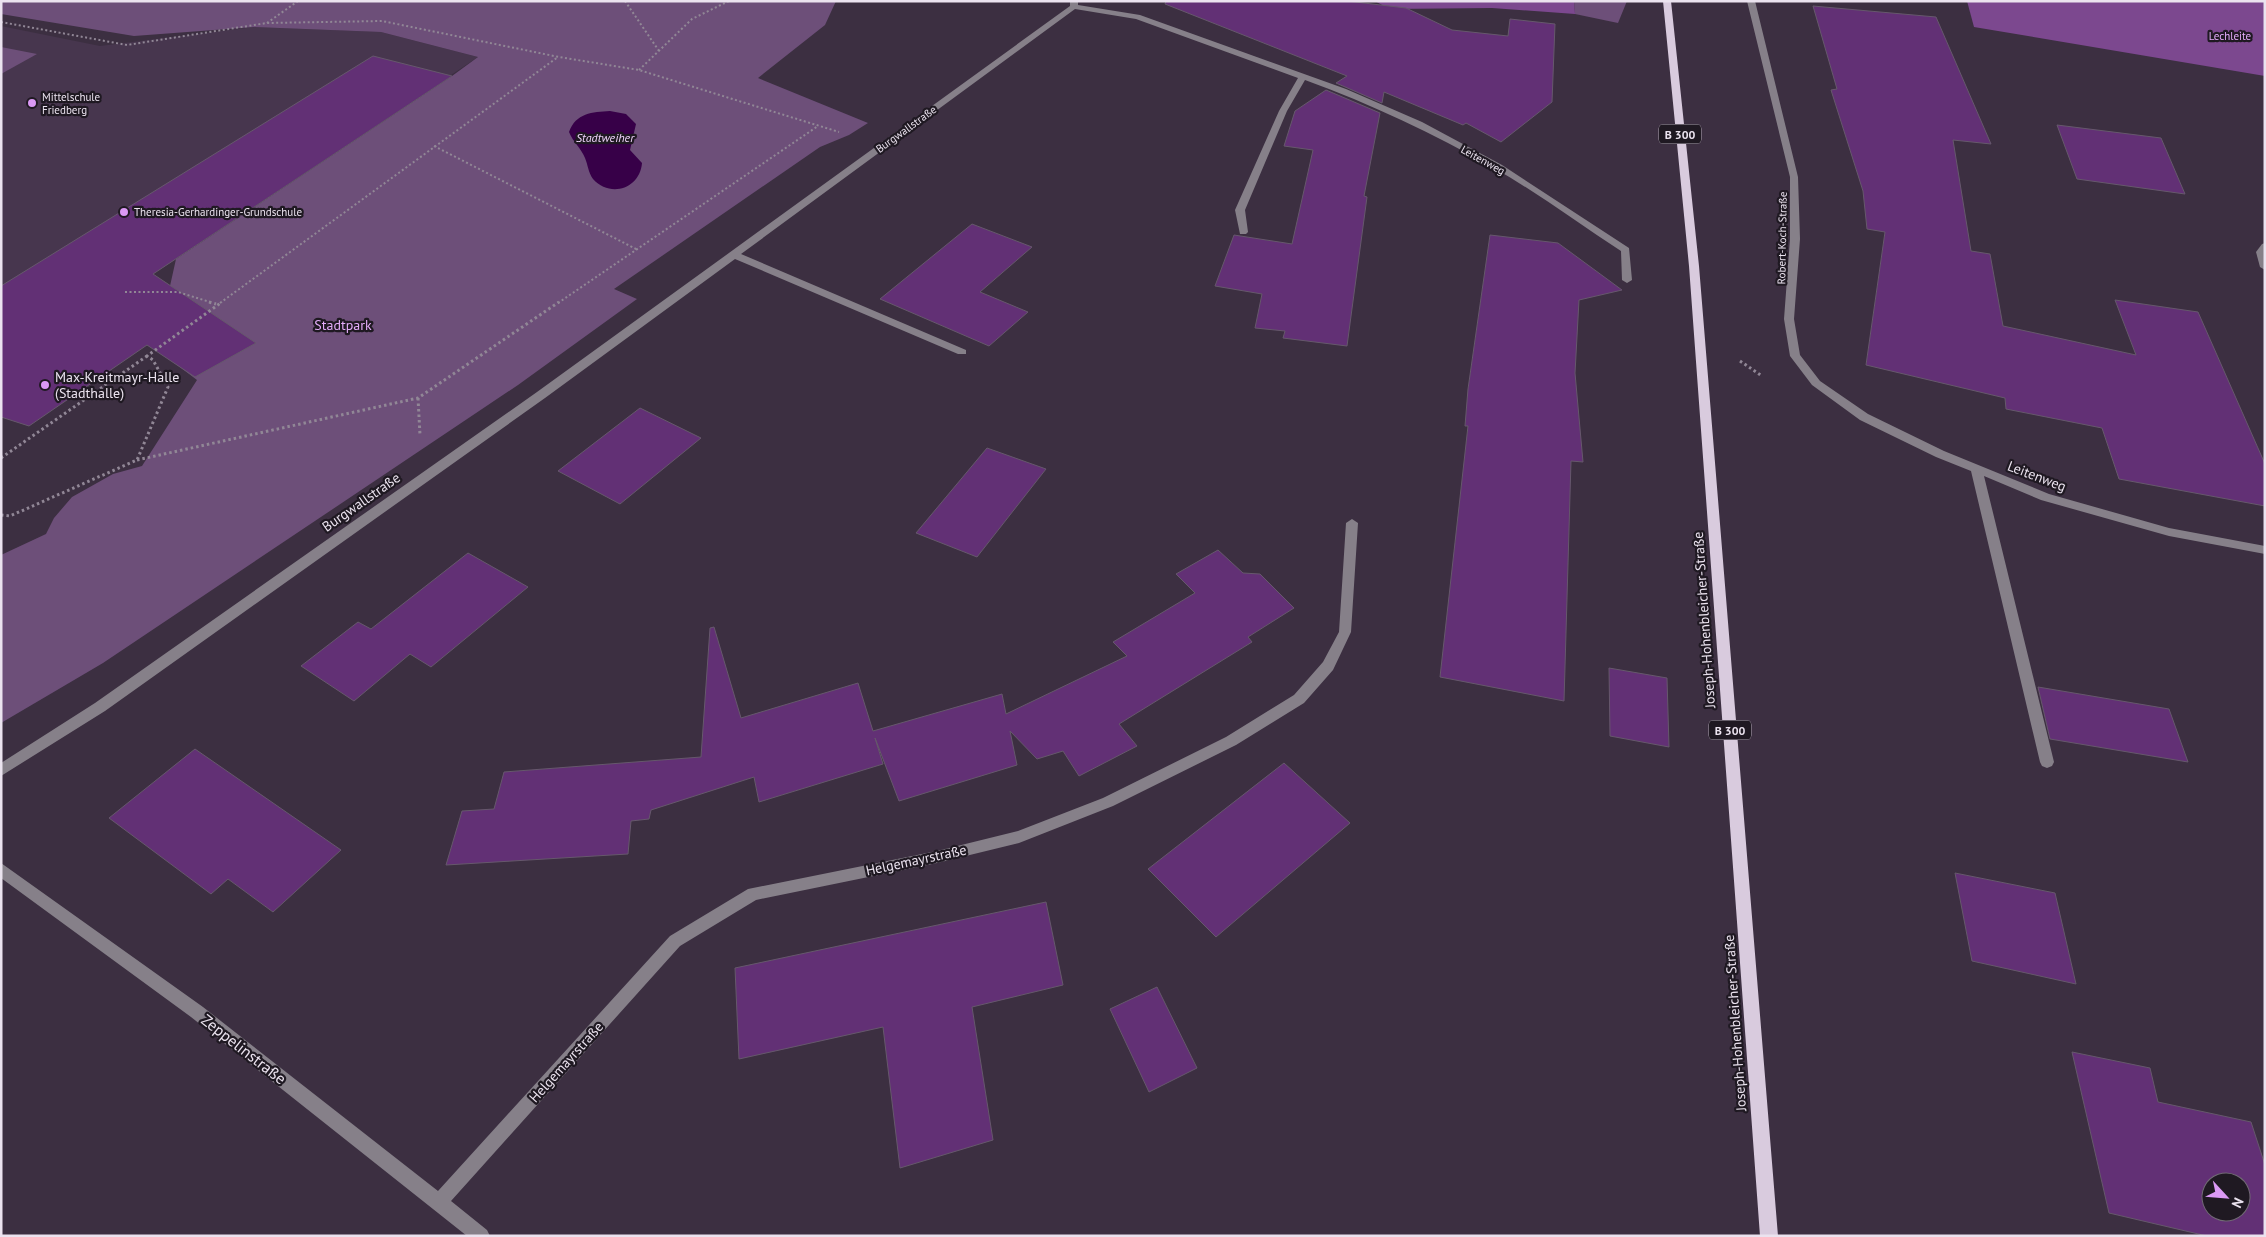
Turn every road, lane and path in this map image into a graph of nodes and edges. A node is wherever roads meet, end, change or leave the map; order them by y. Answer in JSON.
{"nodes":[{"id":1,"x":298,"y":1,"type":"edge"},
{"id":2,"x":625,"y":1,"type":"edge"},
{"id":3,"x":729,"y":1,"type":"edge"},
{"id":4,"x":1667,"y":1,"type":"edge"},
{"id":5,"x":1751,"y":1,"type":"edge"},
{"id":6,"x":1074,"y":4,"type":"edge"},
{"id":7,"x":1,"y":22,"type":"edge"},
{"id":8,"x":267,"y":23,"type":"junction"},
{"id":9,"x":659,"y":51,"type":"junction"},
{"id":10,"x":559,"y":56,"type":"junction"},
{"id":11,"x":639,"y":70,"type":"junction"},
{"id":12,"x":1303,"y":77,"type":"junction"},
{"id":13,"x":818,"y":126,"type":"junction"},
{"id":14,"x":434,"y":146,"type":"junction"},
{"id":15,"x":882,"y":146,"type":"junction"},
{"id":16,"x":1243,"y":232,"type":"dead end"},
{"id":17,"x":2265,"y":246,"type":"edge"},
{"id":18,"x":638,"y":250,"type":"junction"},
{"id":19,"x":734,"y":255,"type":"junction"},
{"id":20,"x":2265,"y":267,"type":"edge"},
{"id":21,"x":1627,"y":280,"type":"dead end"},
{"id":22,"x":125,"y":292,"type":"dead end"},
{"id":23,"x":216,"y":304,"type":"junction"},
{"id":24,"x":962,"y":352,"type":"dead end"},
{"id":25,"x":147,"y":356,"type":"junction"},
{"id":26,"x":1816,"y":383,"type":"joint"},
{"id":27,"x":1,"y":458,"type":"edge"},
{"id":28,"x":137,"y":460,"type":"junction"},
{"id":29,"x":1976,"y":468,"type":"junction"},
{"id":30,"x":1,"y":516,"type":"edge"},
{"id":31,"x":1352,"y":523,"type":"dead end"},
{"id":32,"x":2265,"y":550,"type":"edge"},
{"id":33,"x":2047,"y":762,"type":"dead end"},
{"id":34,"x":1,"y":770,"type":"edge"},
{"id":35,"x":1,"y":869,"type":"edge"},
{"id":36,"x":438,"y":1202,"type":"junction"},
{"id":37,"x":482,"y":1236,"type":"edge"},
{"id":38,"x":1769,"y":1236,"type":"edge"}],
"edges":[{"from":1,"to":8,"type":"path"},
{"from":2,"to":9,"type":"path"},
{"from":3,"to":9,"type":"path"},
{"from":4,"to":38,"type":"main road","name":"Joseph-Hohenbleicher-Straße","number":"B 300"},
{"from":5,"to":26,"type":"street","name":"Robert-Koch-Straße"},
{"from":6,"to":12,"type":"street","name":"Leitenweg"},
{"from":6,"to":15,"type":"street","name":"Burgwallstraße"},
{"from":7,"to":8,"type":"path"},
{"from":8,"to":10,"type":"path"},
{"from":9,"to":11,"type":"path"},
{"from":10,"to":11,"type":"path"},
{"from":10,"to":14,"type":"path"},
{"from":11,"to":13,"type":"path"},
{"from":12,"to":16,"type":"street"},
{"from":12,"to":21,"type":"street","name":"Leitenweg"},
{"from":13,"to":15,"type":"path"},
{"from":13,"to":18,"type":"path"},
{"from":14,"to":18,"type":"path"},
{"from":14,"to":23,"type":"path"},
{"from":15,"to":19,"type":"street","name":"Burgwallstraße"},
{"from":17,"to":20,"type":"street"},
{"from":18,"to":28,"type":"path"},
{"from":19,"to":24,"type":"street"},
{"from":19,"to":34,"type":"street","name":"Burgwallstraße"},
{"from":22,"to":23,"type":"path"},
{"from":23,"to":25,"type":"path"},
{"from":25,"to":27,"type":"path"},
{"from":25,"to":28,"type":"path"},
{"from":26,"to":29,"type":"street","name":"Leitenweg"},
{"from":28,"to":30,"type":"path"},
{"from":29,"to":32,"type":"street","name":"Leitenweg"},
{"from":29,"to":33,"type":"street"},
{"from":31,"to":36,"type":"street","name":"Helgemayrstraße"},
{"from":35,"to":36,"type":"street","name":"Zeppelinstraße"},
{"from":36,"to":37,"type":"street","name":"Zeppelinstraße"}]}
